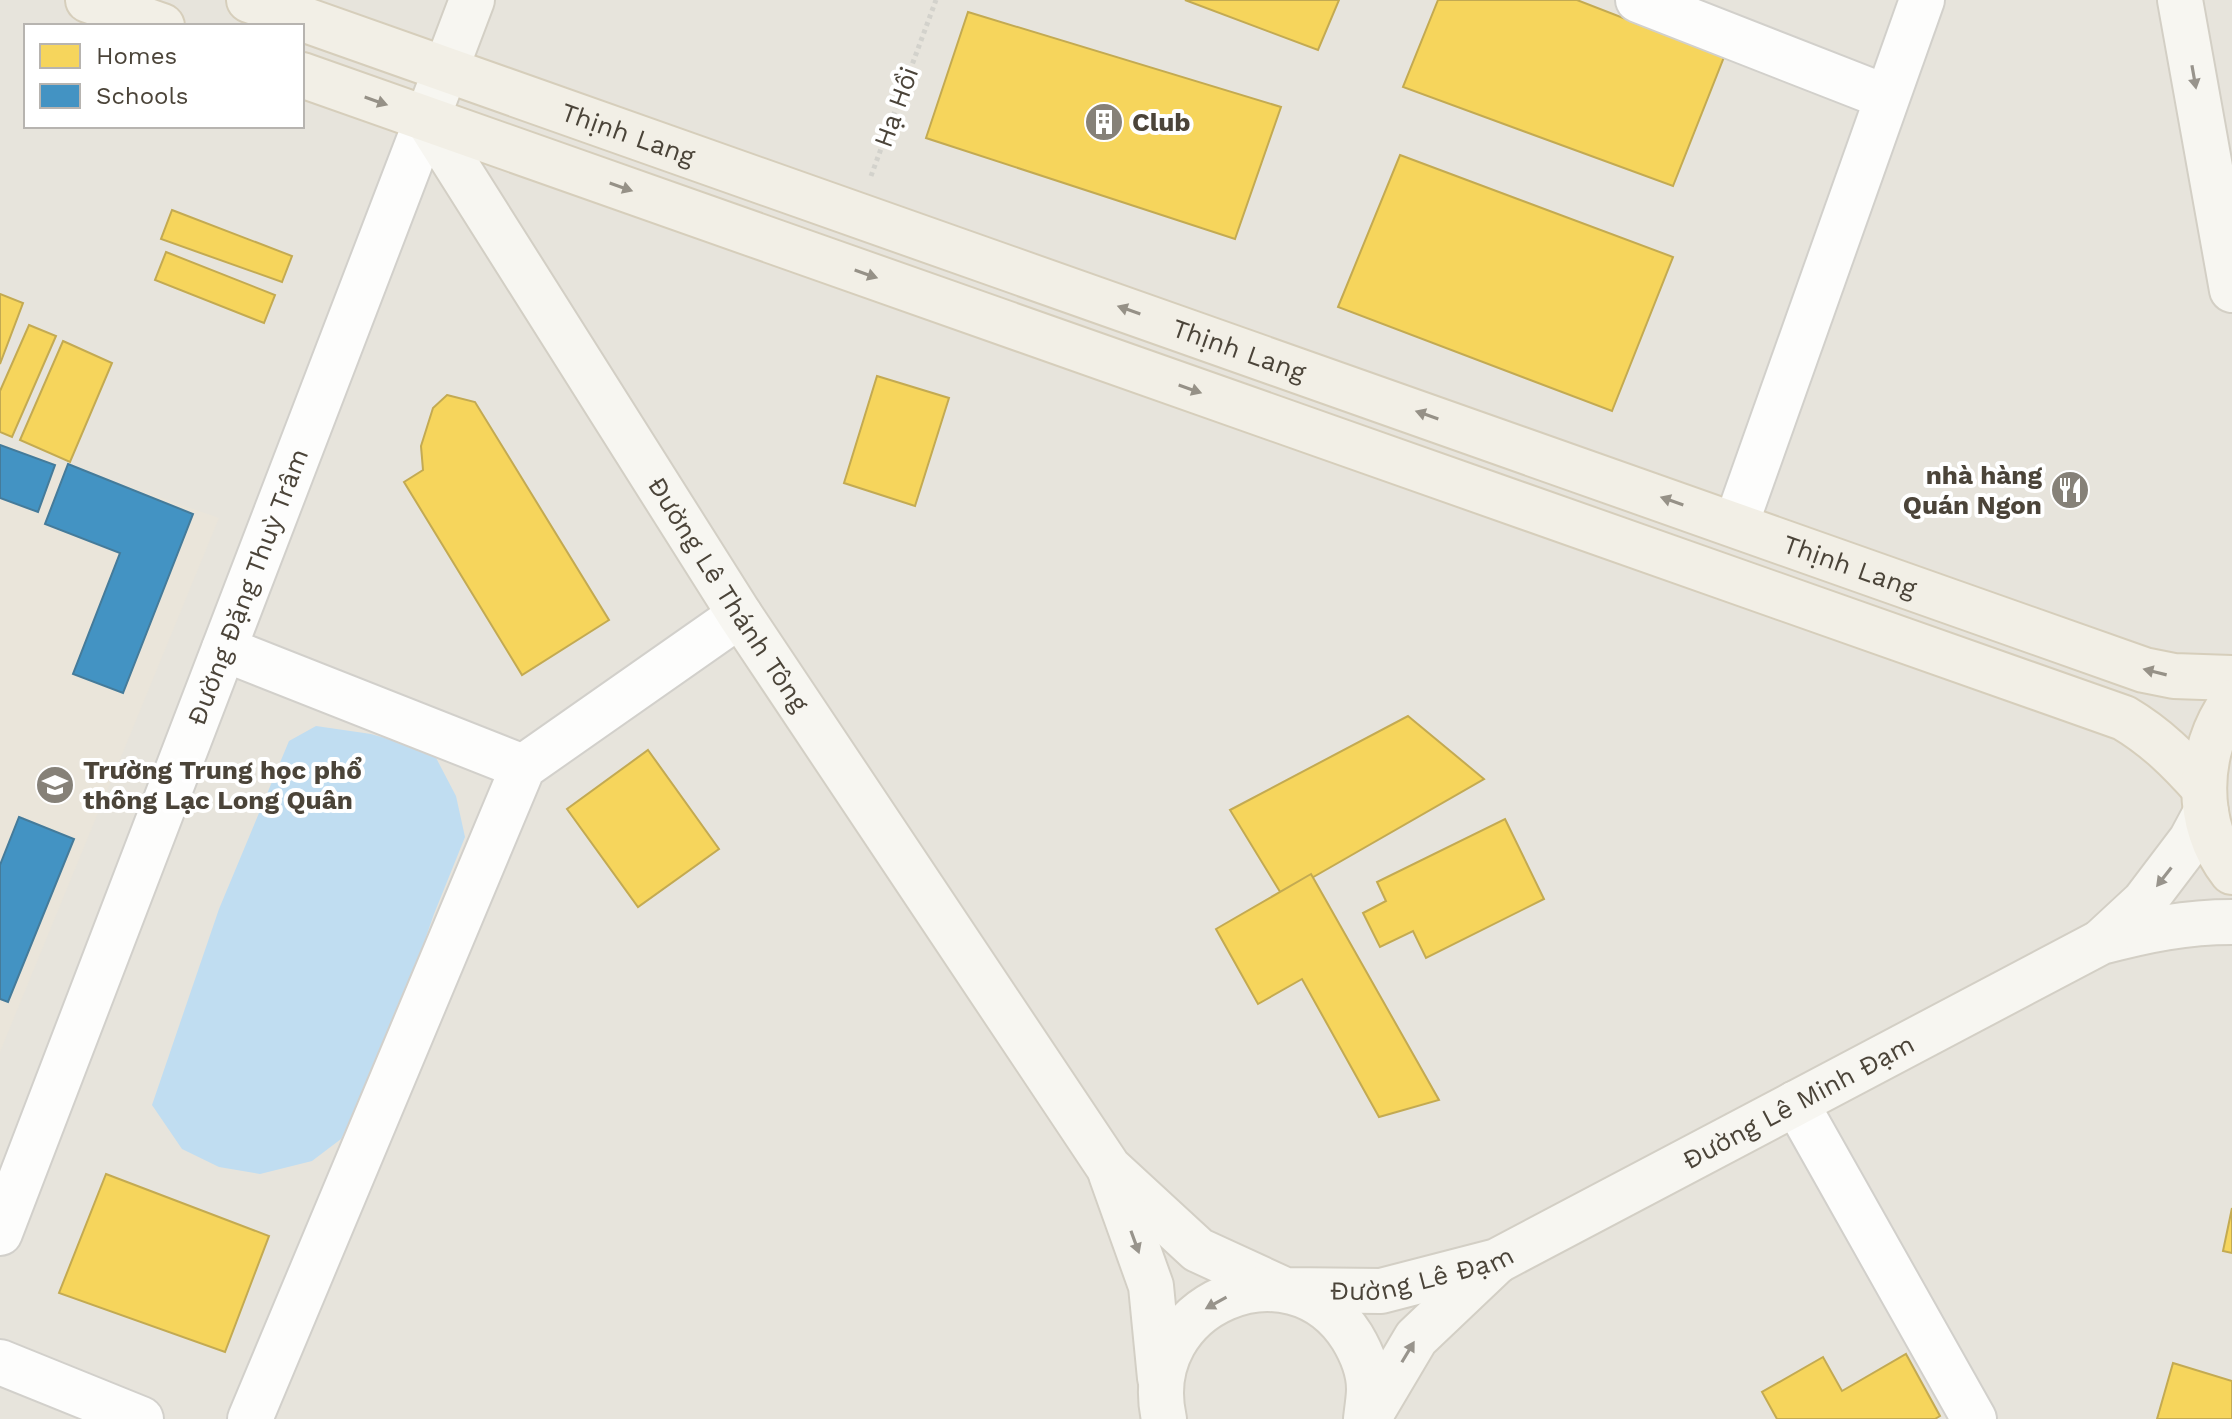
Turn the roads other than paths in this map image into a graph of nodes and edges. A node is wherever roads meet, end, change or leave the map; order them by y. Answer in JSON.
{"nodes":[{"id":1,"x":88,"y":0,"type":"edge"},
{"id":2,"x":249,"y":0,"type":"edge"},
{"id":3,"x":472,"y":0,"type":"edge"},
{"id":4,"x":1638,"y":0,"type":"edge"},
{"id":5,"x":1922,"y":0,"type":"edge"},
{"id":6,"x":2180,"y":0,"type":"edge"},
{"id":7,"x":156,"y":24,"type":"edge"},
{"id":8,"x":446,"y":70,"type":"junction"},
{"id":9,"x":304,"y":76,"type":"edge"},
{"id":10,"x":1886,"y":97,"type":"junction"},
{"id":11,"x":427,"y":119,"type":"junction"},
{"id":12,"x":2232,"y":290,"type":"edge"},
{"id":13,"x":1736,"y":524,"type":"junction"},
{"id":14,"x":740,"y":615,"type":"junction"},
{"id":15,"x":224,"y":649,"type":"junction"},
{"id":16,"x":2232,"y":678,"type":"edge"},
{"id":17,"x":2232,"y":702,"type":"edge"},
{"id":18,"x":523,"y":767,"type":"junction"},
{"id":19,"x":2205,"y":800,"type":"junction"},
{"id":20,"x":2232,"y":872,"type":"edge"},
{"id":21,"x":2232,"y":922,"type":"edge"},
{"id":22,"x":2101,"y":942,"type":"junction"},
{"id":23,"x":1796,"y":1103,"type":"junction"},
{"id":24,"x":1109,"y":1168,"type":"junction"},
{"id":25,"x":0,"y":1233,"type":"edge"},
{"id":26,"x":1497,"y":1261,"type":"junction"},
{"id":27,"x":1285,"y":1290,"type":"junction"},
{"id":28,"x":0,"y":1362,"type":"edge"},
{"id":29,"x":1162,"y":1400,"type":"edge"},
{"id":30,"x":141,"y":1419,"type":"edge"},
{"id":31,"x":250,"y":1419,"type":"edge"},
{"id":32,"x":1367,"y":1419,"type":"edge"},
{"id":33,"x":1974,"y":1419,"type":"edge"}],
"edges":[{"from":1,"to":7,"type":"main road"},
{"from":2,"to":8,"type":"main road","name":"Thịnh Lang"},
{"from":3,"to":8,"type":"main road"},
{"from":4,"to":10,"type":"street"},
{"from":5,"to":10,"type":"street"},
{"from":6,"to":12,"type":"main road","one_way":true},
{"from":8,"to":11,"type":"main road"},
{"from":13,"to":8,"type":"main road","name":"Thịnh Lang","one_way":true},
{"from":9,"to":11,"type":"main road","name":"Thịnh Lang","one_way":true},
{"from":10,"to":13,"type":"street"},
{"from":11,"to":14,"type":"main road","name":"Đường Lê Thánh Tông"},
{"from":11,"to":15,"type":"street","name":"Đường Đặng Thuỳ Trâm"},
{"from":11,"to":19,"type":"main road","name":"Thịnh Lang","one_way":true},
{"from":16,"to":13,"type":"main road","name":"Thịnh Lang","one_way":true},
{"from":14,"to":18,"type":"street"},
{"from":14,"to":24,"type":"main road","name":"Đường Lê Thánh Tông"},
{"from":15,"to":18,"type":"street"},
{"from":15,"to":25,"type":"street","name":"Đường Đặng Thuỳ Trâm"},
{"from":17,"to":19,"type":"main road"},
{"from":18,"to":31,"type":"street"},
{"from":19,"to":20,"type":"main road"},
{"from":19,"to":22,"type":"main road","name":"Đường Lê Minh Đạm","one_way":true},
{"from":21,"to":22,"type":"main road","name":"Đường Lê Minh Đạm"},
{"from":22,"to":23,"type":"main road","name":"Đường Lê Minh Đạm"},
{"from":23,"to":26,"type":"main road","name":"Đường Lê Minh Đạm"},
{"from":23,"to":33,"type":"street"},
{"from":24,"to":27,"type":"main road","name":"Đường Lê Thánh Tông"},
{"from":24,"to":29,"type":"main road","name":"Đường Lê Thánh Tông","one_way":true},
{"from":26,"to":27,"type":"main road","name":"Đường Lê Đạm"},
{"from":32,"to":26,"type":"main road","name":"Đường Lê Đạm","one_way":true},
{"from":27,"to":29,"type":"main road","name":"Đường Lê Đạm","one_way":true},
{"from":27,"to":32,"type":"main road","name":"Đường Lê Thánh Tông"},
{"from":28,"to":30,"type":"street"}]}
